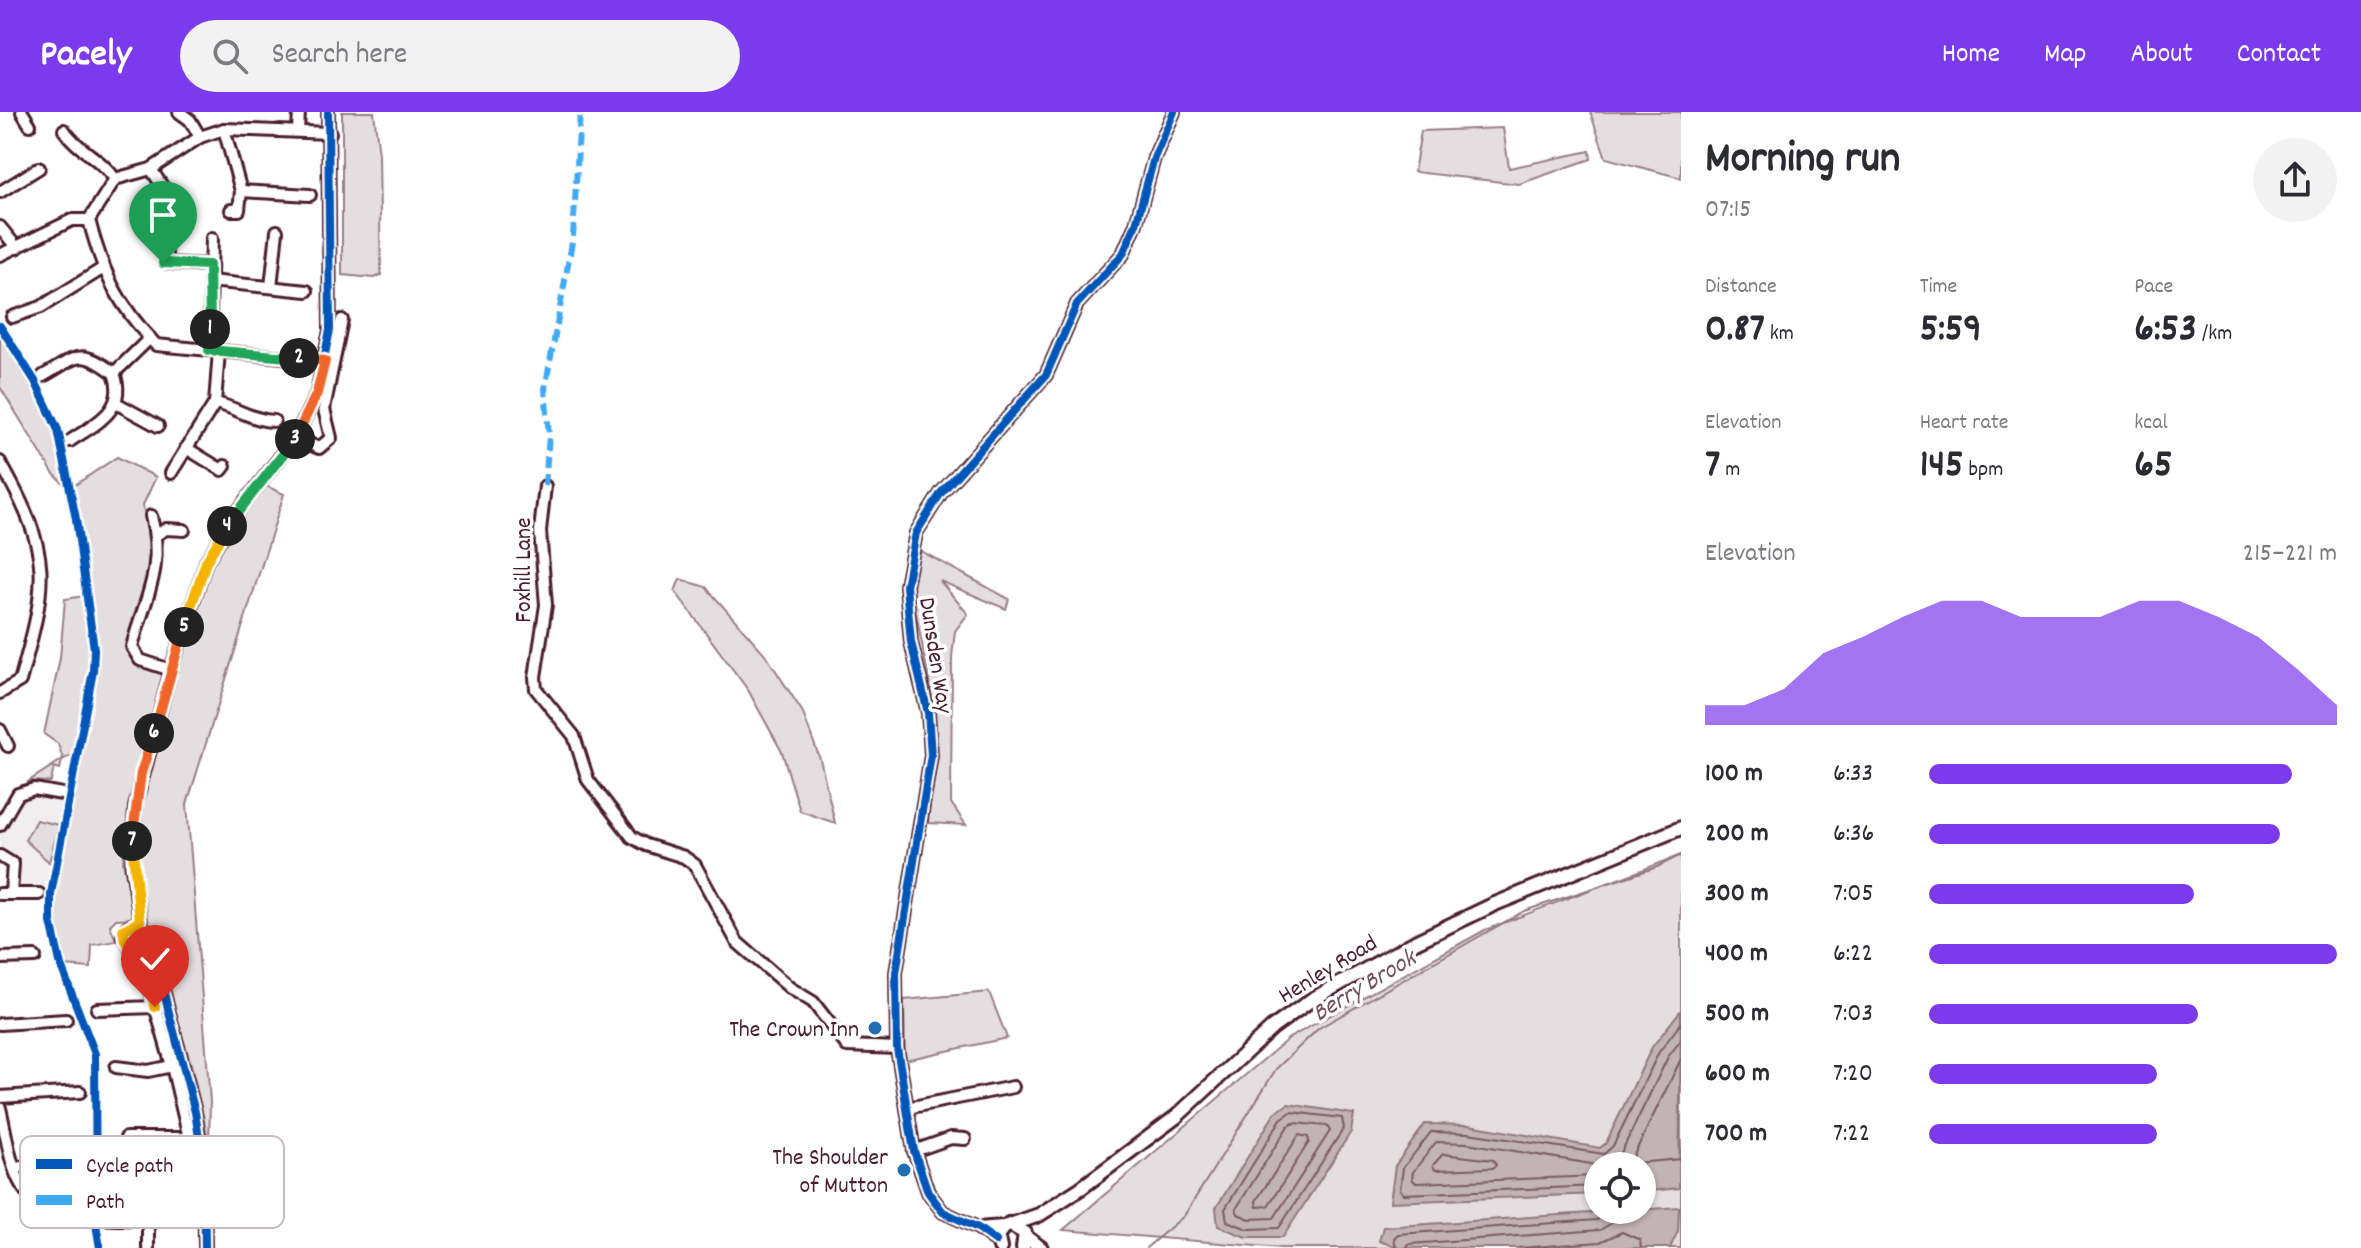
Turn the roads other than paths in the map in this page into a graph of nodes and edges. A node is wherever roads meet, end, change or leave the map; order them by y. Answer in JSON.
{"nodes":[{"id":1,"x":22,"y":112,"type":"edge"},
{"id":2,"x":179,"y":112,"type":"edge"},
{"id":3,"x":299,"y":112,"type":"edge"},
{"id":4,"x":328,"y":112,"type":"edge"},
{"id":5,"x":1174,"y":112,"type":"edge"},
{"id":6,"x":27,"y":125,"type":"dead end"},
{"id":7,"x":224,"y":129,"type":"junction"},
{"id":8,"x":64,"y":130,"type":"dead end"},
{"id":9,"x":298,"y":131,"type":"junction"},
{"id":10,"x":330,"y":133,"type":"junction"},
{"id":11,"x":200,"y":137,"type":"junction"},
{"id":12,"x":39,"y":168,"type":"dead end"},
{"id":13,"x":151,"y":169,"type":"junction"},
{"id":14,"x":115,"y":179,"type":"junction"},
{"id":15,"x":241,"y":191,"type":"junction"},
{"id":16,"x":0,"y":192,"type":"edge"},
{"id":17,"x":310,"y":195,"type":"dead end"},
{"id":18,"x":166,"y":212,"type":"dead end"},
{"id":19,"x":236,"y":212,"type":"dead end"},
{"id":20,"x":89,"y":220,"type":"junction"},
{"id":21,"x":0,"y":227,"type":"edge"},
{"id":22,"x":279,"y":236,"type":"dead end"},
{"id":23,"x":212,"y":238,"type":"dead end"},
{"id":24,"x":17,"y":248,"type":"junction"},
{"id":25,"x":0,"y":255,"type":"edge"},
{"id":26,"x":165,"y":260,"type":"dead end"},
{"id":27,"x":209,"y":265,"type":"junction"},
{"id":28,"x":102,"y":269,"type":"junction"},
{"id":29,"x":210,"y":281,"type":"junction"},
{"id":30,"x":271,"y":287,"type":"junction"},
{"id":31,"x":307,"y":291,"type":"dead end"},
{"id":32,"x":12,"y":317,"type":"dead end"},
{"id":33,"x":342,"y":325,"type":"dead end"},
{"id":34,"x":150,"y":338,"type":"junction"},
{"id":35,"x":214,"y":350,"type":"junction"},
{"id":36,"x":325,"y":361,"type":"junction"},
{"id":37,"x":114,"y":373,"type":"junction"},
{"id":38,"x":43,"y":376,"type":"dead end"},
{"id":39,"x":116,"y":403,"type":"junction"},
{"id":40,"x":215,"y":403,"type":"junction"},
{"id":41,"x":274,"y":421,"type":"dead end"},
{"id":42,"x":151,"y":425,"type":"dead end"},
{"id":43,"x":295,"y":438,"type":"junction"},
{"id":44,"x":75,"y":440,"type":"dead end"},
{"id":45,"x":186,"y":448,"type":"junction"},
{"id":46,"x":0,"y":462,"type":"edge"},
{"id":47,"x":222,"y":470,"type":"dead end"},
{"id":48,"x":171,"y":473,"type":"dead end"},
{"id":49,"x":545,"y":486,"type":"dead end"},
{"id":50,"x":151,"y":516,"type":"dead end"},
{"id":51,"x":184,"y":530,"type":"dead end"},
{"id":52,"x":156,"y":535,"type":"junction"},
{"id":53,"x":171,"y":670,"type":"junction"},
{"id":54,"x":0,"y":693,"type":"edge"},
{"id":55,"x":0,"y":730,"type":"edge"},
{"id":56,"x":8,"y":746,"type":"dead end"},
{"id":57,"x":62,"y":794,"type":"dead end"},
{"id":58,"x":0,"y":825,"type":"edge"},
{"id":59,"x":1681,"y":828,"type":"edge"},
{"id":60,"x":0,"y":856,"type":"edge"},
{"id":61,"x":5,"y":894,"type":"edge"},
{"id":62,"x":39,"y":894,"type":"dead end"},
{"id":63,"x":140,"y":921,"type":"junction"},
{"id":64,"x":35,"y":957,"type":"dead end"},
{"id":65,"x":0,"y":958,"type":"edge"},
{"id":66,"x":155,"y":1007,"type":"junction"},
{"id":67,"x":97,"y":1009,"type":"dead end"},
{"id":68,"x":66,"y":1020,"type":"dead end"},
{"id":69,"x":0,"y":1024,"type":"edge"},
{"id":70,"x":897,"y":1048,"type":"junction"},
{"id":71,"x":172,"y":1066,"type":"junction"},
{"id":72,"x":116,"y":1067,"type":"dead end"},
{"id":73,"x":1013,"y":1087,"type":"dead end"},
{"id":74,"x":80,"y":1092,"type":"dead end"},
{"id":75,"x":0,"y":1097,"type":"edge"},
{"id":76,"x":0,"y":1108,"type":"edge"},
{"id":77,"x":907,"y":1108,"type":"junction"},
{"id":78,"x":189,"y":1136,"type":"edge"},
{"id":79,"x":198,"y":1136,"type":"edge"},
{"id":80,"x":965,"y":1139,"type":"dead end"},
{"id":81,"x":914,"y":1151,"type":"junction"},
{"id":82,"x":20,"y":1167,"type":"edge"},
{"id":83,"x":15,"y":1169,"type":"junction"},
{"id":84,"x":20,"y":1178,"type":"edge"},
{"id":85,"x":1039,"y":1215,"type":"junction"},
{"id":86,"x":1008,"y":1225,"type":"junction"},
{"id":87,"x":206,"y":1228,"type":"edge"},
{"id":88,"x":978,"y":1228,"type":"junction"},
{"id":89,"x":1025,"y":1241,"type":"edge"},
{"id":90,"x":996,"y":1245,"type":"edge"},
{"id":91,"x":205,"y":1248,"type":"edge"},
{"id":92,"x":1041,"y":1248,"type":"edge"}],
"edges":[{"from":1,"to":6,"type":"street"},
{"from":2,"to":11,"type":"street"},
{"from":3,"to":9,"type":"street"},
{"from":4,"to":10,"type":"street"},
{"from":5,"to":70,"type":"street","name":"Dunsden Way"},
{"from":7,"to":9,"type":"street"},
{"from":7,"to":11,"type":"street"},
{"from":7,"to":15,"type":"street"},
{"from":8,"to":14,"type":"street"},
{"from":9,"to":10,"type":"street"},
{"from":10,"to":36,"type":"street"},
{"from":11,"to":13,"type":"street"},
{"from":12,"to":16,"type":"street"},
{"from":13,"to":14,"type":"street"},
{"from":13,"to":18,"type":"street"},
{"from":14,"to":20,"type":"street"},
{"from":15,"to":17,"type":"street"},
{"from":15,"to":19,"type":"street"},
{"from":20,"to":24,"type":"street"},
{"from":20,"to":28,"type":"street"},
{"from":21,"to":24,"type":"street"},
{"from":22,"to":30,"type":"street"},
{"from":23,"to":27,"type":"street"},
{"from":24,"to":25,"type":"street"},
{"from":26,"to":27,"type":"street"},
{"from":27,"to":29,"type":"street"},
{"from":28,"to":32,"type":"street"},
{"from":28,"to":34,"type":"street"},
{"from":29,"to":30,"type":"street"},
{"from":29,"to":35,"type":"street"},
{"from":30,"to":31,"type":"street"},
{"from":33,"to":43,"type":"street"},
{"from":34,"to":35,"type":"street"},
{"from":34,"to":37,"type":"street"},
{"from":35,"to":36,"type":"street"},
{"from":35,"to":40,"type":"street"},
{"from":36,"to":43,"type":"street"},
{"from":37,"to":38,"type":"street"},
{"from":37,"to":39,"type":"street"},
{"from":39,"to":42,"type":"street"},
{"from":39,"to":44,"type":"street"},
{"from":40,"to":41,"type":"street"},
{"from":40,"to":45,"type":"street"},
{"from":43,"to":53,"type":"street"},
{"from":45,"to":47,"type":"street"},
{"from":45,"to":48,"type":"street"},
{"from":46,"to":54,"type":"street"},
{"from":49,"to":70,"type":"street","name":"Foxhill Lane"},
{"from":50,"to":52,"type":"street"},
{"from":51,"to":52,"type":"street"},
{"from":52,"to":53,"type":"street"},
{"from":53,"to":63,"type":"street"},
{"from":55,"to":56,"type":"street"},
{"from":57,"to":58,"type":"street"},
{"from":59,"to":85,"type":"main road","name":"Henley Road"},
{"from":60,"to":61,"type":"street"},
{"from":61,"to":62,"type":"street"},
{"from":63,"to":66,"type":"street"},
{"from":63,"to":79,"type":"street"},
{"from":64,"to":65,"type":"street"},
{"from":66,"to":67,"type":"street"},
{"from":66,"to":71,"type":"street"},
{"from":68,"to":69,"type":"street"},
{"from":70,"to":77,"type":"street","name":"Dunsden Way"},
{"from":71,"to":72,"type":"street"},
{"from":71,"to":78,"type":"street"},
{"from":73,"to":77,"type":"street"},
{"from":74,"to":75,"type":"street"},
{"from":76,"to":83,"type":"street"},
{"from":77,"to":81,"type":"street","name":"Dunsden Way"},
{"from":80,"to":81,"type":"street"},
{"from":81,"to":88,"type":"street","name":"Dunsden Way"},
{"from":82,"to":83,"type":"street"},
{"from":83,"to":84,"type":"street"},
{"from":85,"to":86,"type":"main road","name":"Henley Road"},
{"from":85,"to":89,"type":"main road","name":"Henley Road"},
{"from":86,"to":88,"type":"street"},
{"from":86,"to":89,"type":"main road"},
{"from":86,"to":90,"type":"main road"},
{"from":87,"to":91,"type":"street"},
{"from":88,"to":90,"type":"street","name":"Dunsden Way"},
{"from":89,"to":92,"type":"main road"}]}
